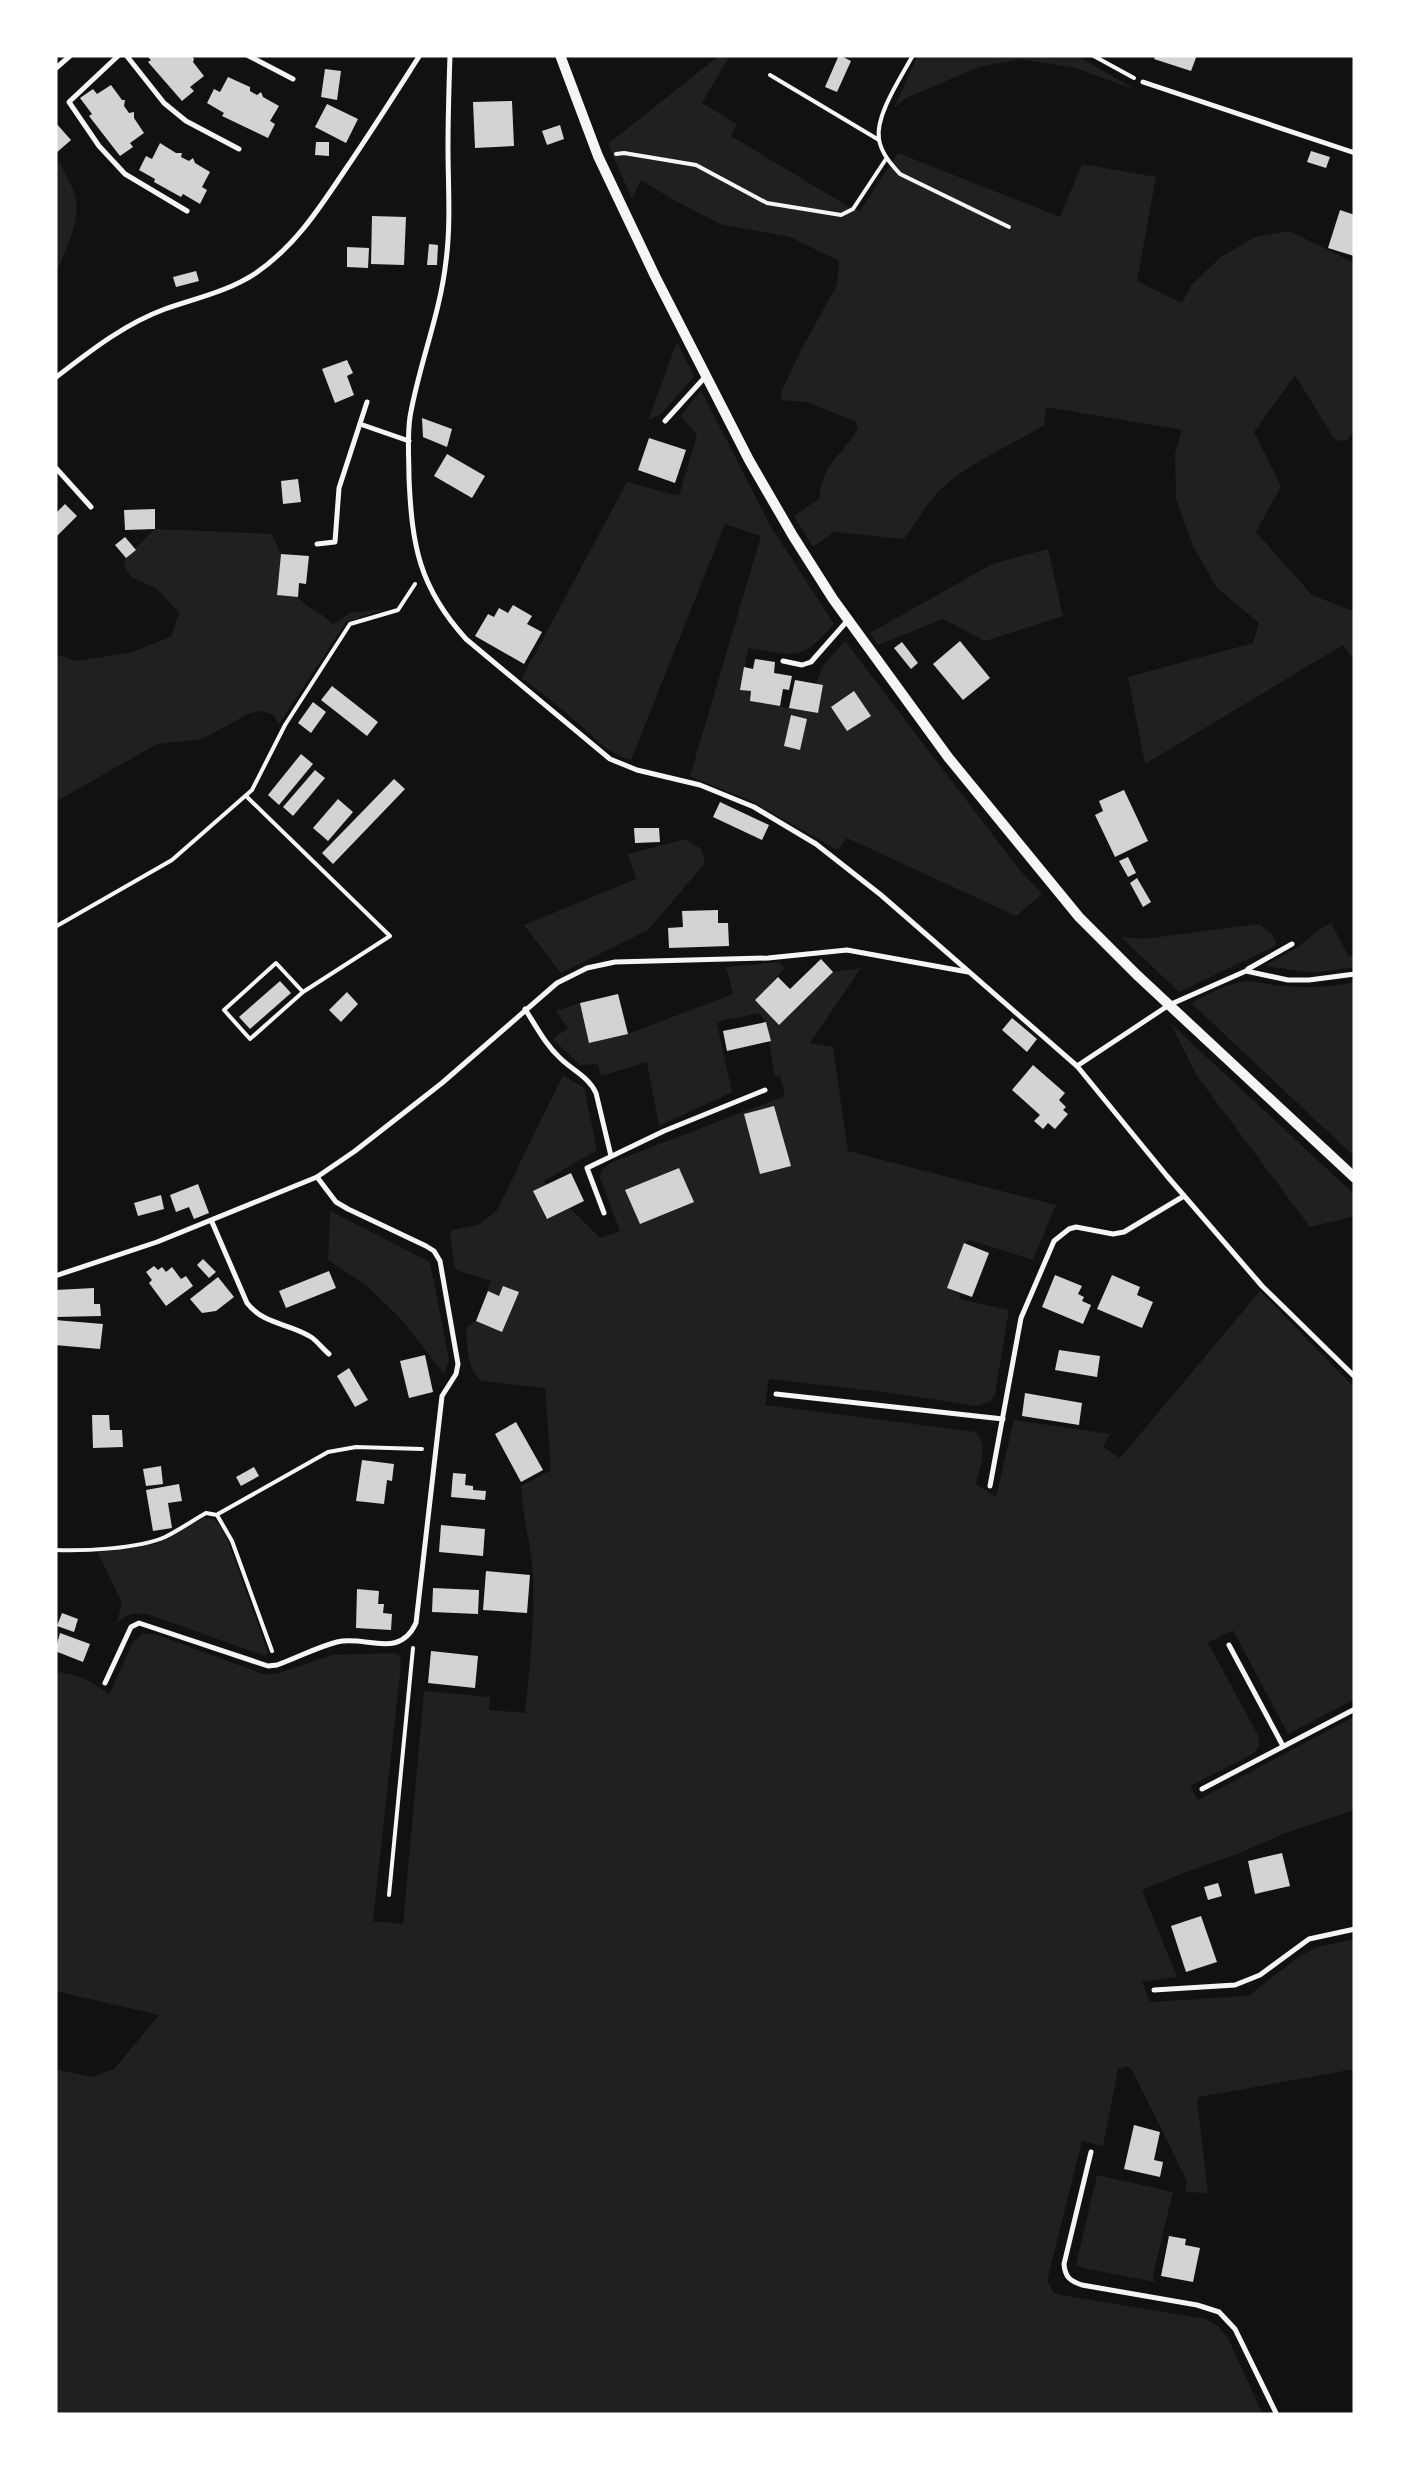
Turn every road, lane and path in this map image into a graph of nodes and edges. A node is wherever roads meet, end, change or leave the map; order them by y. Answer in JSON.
{"nodes":[{"id":1,"x":72,"y":55,"type":"edge"},
{"id":2,"x":122,"y":55,"type":"edge"},
{"id":3,"x":247,"y":55,"type":"edge"},
{"id":4,"x":420,"y":55,"type":"edge"},
{"id":5,"x":450,"y":55,"type":"edge"},
{"id":6,"x":560,"y":55,"type":"edge"},
{"id":7,"x":913,"y":55,"type":"edge"},
{"id":8,"x":1092,"y":55,"type":"edge"},
{"id":9,"x":55,"y":68,"type":"edge"},
{"id":10,"x":770,"y":75,"type":"dead end"},
{"id":11,"x":293,"y":78,"type":"dead end"},
{"id":12,"x":1142,"y":82,"type":"joint"},
{"id":13,"x":878,"y":140,"type":"junction"},
{"id":14,"x":239,"y":149,"type":"dead end"},
{"id":15,"x":1355,"y":153,"type":"edge"},
{"id":16,"x":598,"y":156,"type":"junction"},
{"id":17,"x":886,"y":159,"type":"junction"},
{"id":18,"x":187,"y":210,"type":"dead end"},
{"id":19,"x":1009,"y":227,"type":"dead end"},
{"id":20,"x":706,"y":376,"type":"junction"},
{"id":21,"x":55,"y":378,"type":"edge"},
{"id":22,"x":367,"y":402,"type":"dead end"},
{"id":23,"x":665,"y":421,"type":"dead end"},
{"id":24,"x":360,"y":424,"type":"junction"},
{"id":25,"x":409,"y":441,"type":"junction"},
{"id":26,"x":55,"y":467,"type":"edge"},
{"id":27,"x":92,"y":507,"type":"dead end"},
{"id":28,"x":317,"y":544,"type":"dead end"},
{"id":29,"x":422,"y":572,"type":"junction"},
{"id":30,"x":848,"y":620,"type":"junction"},
{"id":31,"x":783,"y":661,"type":"dead end"},
{"id":32,"x":246,"y":796,"type":"junction"},
{"id":33,"x":55,"y":927,"type":"edge"},
{"id":34,"x":1292,"y":944,"type":"dead end"},
{"id":35,"x":1246,"y":970,"type":"junction"},
{"id":36,"x":971,"y":972,"type":"junction"},
{"id":37,"x":1355,"y":974,"type":"edge"},
{"id":38,"x":302,"y":992,"type":"junction"},
{"id":39,"x":1169,"y":1005,"type":"junction"},
{"id":40,"x":525,"y":1010,"type":"junction"},
{"id":41,"x":1077,"y":1066,"type":"junction"},
{"id":42,"x":765,"y":1090,"type":"dead end"},
{"id":43,"x":611,"y":1156,"type":"junction"},
{"id":44,"x":317,"y":1177,"type":"junction"},
{"id":45,"x":1355,"y":1178,"type":"edge"},
{"id":46,"x":1184,"y":1196,"type":"junction"},
{"id":47,"x":604,"y":1213,"type":"dead end"},
{"id":48,"x":212,"y":1221,"type":"junction"},
{"id":49,"x":55,"y":1276,"type":"edge"},
{"id":50,"x":329,"y":1354,"type":"dead end"},
{"id":51,"x":1355,"y":1377,"type":"edge"},
{"id":52,"x":776,"y":1394,"type":"dead end"},
{"id":53,"x":1002,"y":1419,"type":"junction"},
{"id":54,"x":436,"y":1449,"type":"junction"},
{"id":55,"x":990,"y":1486,"type":"dead end"},
{"id":56,"x":217,"y":1514,"type":"junction"},
{"id":57,"x":55,"y":1550,"type":"edge"},
{"id":58,"x":416,"y":1623,"type":"junction"},
{"id":59,"x":1229,"y":1645,"type":"dead end"},
{"id":60,"x":277,"y":1665,"type":"junction"},
{"id":61,"x":105,"y":1683,"type":"dead end"},
{"id":62,"x":1355,"y":1709,"type":"edge"},
{"id":63,"x":1283,"y":1746,"type":"junction"},
{"id":64,"x":1202,"y":1789,"type":"dead end"},
{"id":65,"x":390,"y":1895,"type":"dead end"},
{"id":66,"x":1355,"y":1929,"type":"edge"},
{"id":67,"x":1154,"y":1990,"type":"dead end"},
{"id":68,"x":1091,"y":2152,"type":"dead end"},
{"id":69,"x":1277,"y":2415,"type":"edge"}],
"edges":[{"from":1,"to":9,"type":"lane"},
{"from":2,"to":14,"type":"lane"},
{"from":2,"to":18,"type":"lane"},
{"from":3,"to":11,"type":"lane"},
{"from":4,"to":21,"type":"lane"},
{"from":5,"to":25,"type":"lane"},
{"from":6,"to":16,"type":"street"},
{"from":7,"to":13,"type":"path"},
{"from":8,"to":12,"type":"path"},
{"from":10,"to":13,"type":"path"},
{"from":12,"to":15,"type":"lane"},
{"from":13,"to":17,"type":"path"},
{"from":16,"to":17,"type":"path"},
{"from":16,"to":20,"type":"street"},
{"from":17,"to":19,"type":"path"},
{"from":20,"to":23,"type":"lane"},
{"from":20,"to":30,"type":"street"},
{"from":22,"to":24,"type":"lane"},
{"from":24,"to":25,"type":"lane"},
{"from":24,"to":28,"type":"lane"},
{"from":25,"to":29,"type":"lane"},
{"from":26,"to":27,"type":"lane"},
{"from":29,"to":32,"type":"path"},
{"from":29,"to":36,"type":"lane"},
{"from":30,"to":31,"type":"lane"},
{"from":30,"to":39,"type":"street"},
{"from":32,"to":33,"type":"path"},
{"from":32,"to":38,"type":"path"},
{"from":34,"to":35,"type":"lane"},
{"from":35,"to":37,"type":"lane"},
{"from":35,"to":39,"type":"lane"},
{"from":36,"to":40,"type":"lane"},
{"from":36,"to":41,"type":"lane"},
{"from":38,"to":38,"type":"path"},
{"from":39,"to":41,"type":"lane"},
{"from":39,"to":45,"type":"street"},
{"from":40,"to":43,"type":"lane"},
{"from":40,"to":44,"type":"lane"},
{"from":41,"to":46,"type":"lane"},
{"from":42,"to":43,"type":"lane"},
{"from":43,"to":47,"type":"lane"},
{"from":44,"to":48,"type":"lane"},
{"from":44,"to":54,"type":"lane"},
{"from":46,"to":51,"type":"lane"},
{"from":46,"to":53,"type":"lane"},
{"from":48,"to":49,"type":"lane"},
{"from":48,"to":50,"type":"lane"},
{"from":52,"to":53,"type":"lane"},
{"from":53,"to":55,"type":"lane"},
{"from":54,"to":56,"type":"path"},
{"from":54,"to":58,"type":"lane"},
{"from":56,"to":57,"type":"path"},
{"from":56,"to":60,"type":"path"},
{"from":58,"to":60,"type":"lane"},
{"from":58,"to":65,"type":"path"},
{"from":59,"to":63,"type":"lane"},
{"from":60,"to":61,"type":"lane"},
{"from":62,"to":63,"type":"lane"},
{"from":63,"to":64,"type":"lane"},
{"from":66,"to":67,"type":"lane"},
{"from":68,"to":69,"type":"lane"}]}
